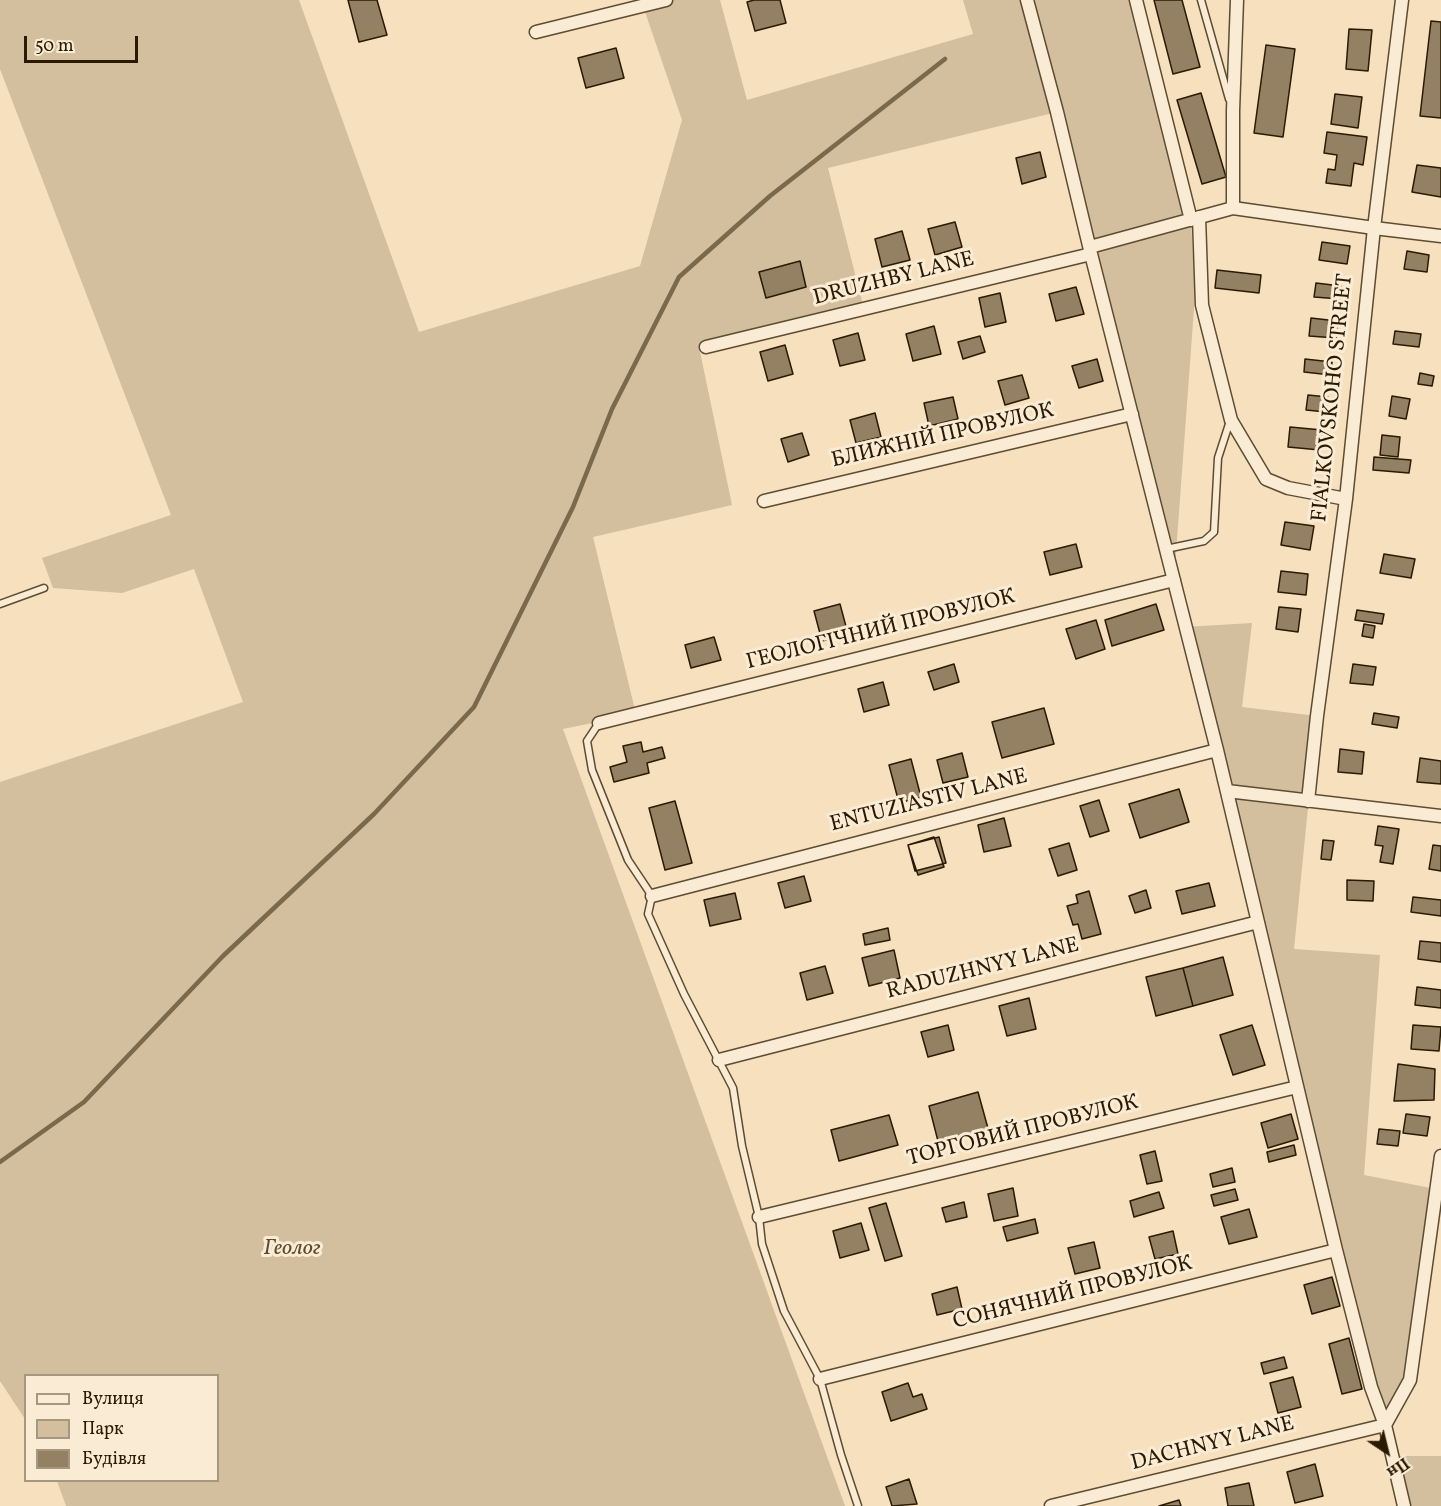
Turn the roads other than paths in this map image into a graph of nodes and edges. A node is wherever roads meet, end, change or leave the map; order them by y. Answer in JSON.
{"nodes":[{"id":1,"x":666,"y":0,"type":"edge"},
{"id":2,"x":1027,"y":0,"type":"edge"},
{"id":3,"x":1136,"y":0,"type":"edge"},
{"id":4,"x":1201,"y":0,"type":"edge"},
{"id":5,"x":1237,"y":0,"type":"edge"},
{"id":6,"x":1402,"y":0,"type":"edge"},
{"id":7,"x":536,"y":32,"type":"dead end"},
{"id":8,"x":1233,"y":111,"type":"junction"},
{"id":9,"x":1233,"y":208,"type":"junction"},
{"id":10,"x":1195,"y":219,"type":"junction"},
{"id":11,"x":1374,"y":228,"type":"junction"},
{"id":12,"x":1441,"y":236,"type":"edge"},
{"id":13,"x":1090,"y":250,"type":"junction"},
{"id":14,"x":706,"y":347,"type":"dead end"},
{"id":15,"x":1132,"y":414,"type":"junction"},
{"id":16,"x":1231,"y":420,"type":"junction"},
{"id":17,"x":1346,"y":499,"type":"junction"},
{"id":18,"x":764,"y":501,"type":"dead end"},
{"id":19,"x":1166,"y":549,"type":"junction"},
{"id":20,"x":1174,"y":580,"type":"junction"},
{"id":21,"x":44,"y":588,"type":"dead end"},
{"id":22,"x":0,"y":604,"type":"edge"},
{"id":23,"x":598,"y":723,"type":"joint"},
{"id":24,"x":1217,"y":750,"type":"junction"},
{"id":25,"x":1227,"y":790,"type":"junction"},
{"id":26,"x":1308,"y":801,"type":"junction"},
{"id":27,"x":1441,"y":816,"type":"edge"},
{"id":28,"x":652,"y":896,"type":"junction"},
{"id":29,"x":1258,"y":922,"type":"junction"},
{"id":30,"x":719,"y":1060,"type":"junction"},
{"id":31,"x":1297,"y":1087,"type":"junction"},
{"id":32,"x":1441,"y":1156,"type":"edge"},
{"id":33,"x":759,"y":1217,"type":"junction"},
{"id":34,"x":1336,"y":1250,"type":"junction"},
{"id":35,"x":820,"y":1379,"type":"junction"},
{"id":36,"x":1385,"y":1425,"type":"junction"},
{"id":37,"x":858,"y":1506,"type":"edge"},
{"id":38,"x":1051,"y":1506,"type":"edge"},
{"id":39,"x":1404,"y":1506,"type":"edge"}],
"edges":[{"from":1,"to":7,"type":"street"},
{"from":2,"to":13,"type":"street"},
{"from":3,"to":10,"type":"street"},
{"from":4,"to":8,"type":"lane"},
{"from":5,"to":8,"type":"street"},
{"from":6,"to":11,"type":"street","name":"FIALKOVSKOHO STREET"},
{"from":8,"to":9,"type":"street"},
{"from":9,"to":10,"type":"street","name":"DRUZHBY LANE"},
{"from":9,"to":11,"type":"street"},
{"from":10,"to":13,"type":"street","name":"DRUZHBY LANE"},
{"from":10,"to":16,"type":"street"},
{"from":11,"to":12,"type":"street"},
{"from":11,"to":17,"type":"street","name":"FIALKOVSKOHO STREET"},
{"from":13,"to":14,"type":"street","name":"DRUZHBY LANE"},
{"from":13,"to":15,"type":"street"},
{"from":15,"to":18,"type":"street","name":"БЛИЖНІЙ ПРОВУЛОК"},
{"from":15,"to":19,"type":"street"},
{"from":16,"to":17,"type":"street"},
{"from":16,"to":19,"type":"lane"},
{"from":17,"to":26,"type":"street","name":"FIALKOVSKOHO STREET"},
{"from":19,"to":20,"type":"street"},
{"from":20,"to":23,"type":"street","name":"ГЕОЛОГІЧНИЙ ПРОВУЛОК"},
{"from":20,"to":24,"type":"street"},
{"from":21,"to":22,"type":"lane"},
{"from":23,"to":28,"type":"lane"},
{"from":24,"to":25,"type":"street"},
{"from":24,"to":28,"type":"street","name":"ENTUZIASTIV LANE"},
{"from":25,"to":26,"type":"street"},
{"from":25,"to":29,"type":"street"},
{"from":26,"to":27,"type":"street"},
{"from":28,"to":30,"type":"lane"},
{"from":29,"to":30,"type":"street","name":"RADUZHNYY LANE"},
{"from":29,"to":31,"type":"street"},
{"from":30,"to":33,"type":"lane"},
{"from":31,"to":33,"type":"street","name":"ТОРГОВИЙ ПРОВУЛОК"},
{"from":31,"to":34,"type":"street"},
{"from":32,"to":36,"type":"street"},
{"from":33,"to":35,"type":"lane"},
{"from":34,"to":35,"type":"street","name":"СОНЯЧНИЙ ПРОВУЛОК"},
{"from":34,"to":36,"type":"street"},
{"from":35,"to":37,"type":"lane"},
{"from":36,"to":38,"type":"street","name":"DACHNYY LANE"},
{"from":36,"to":39,"type":"street"}]}
